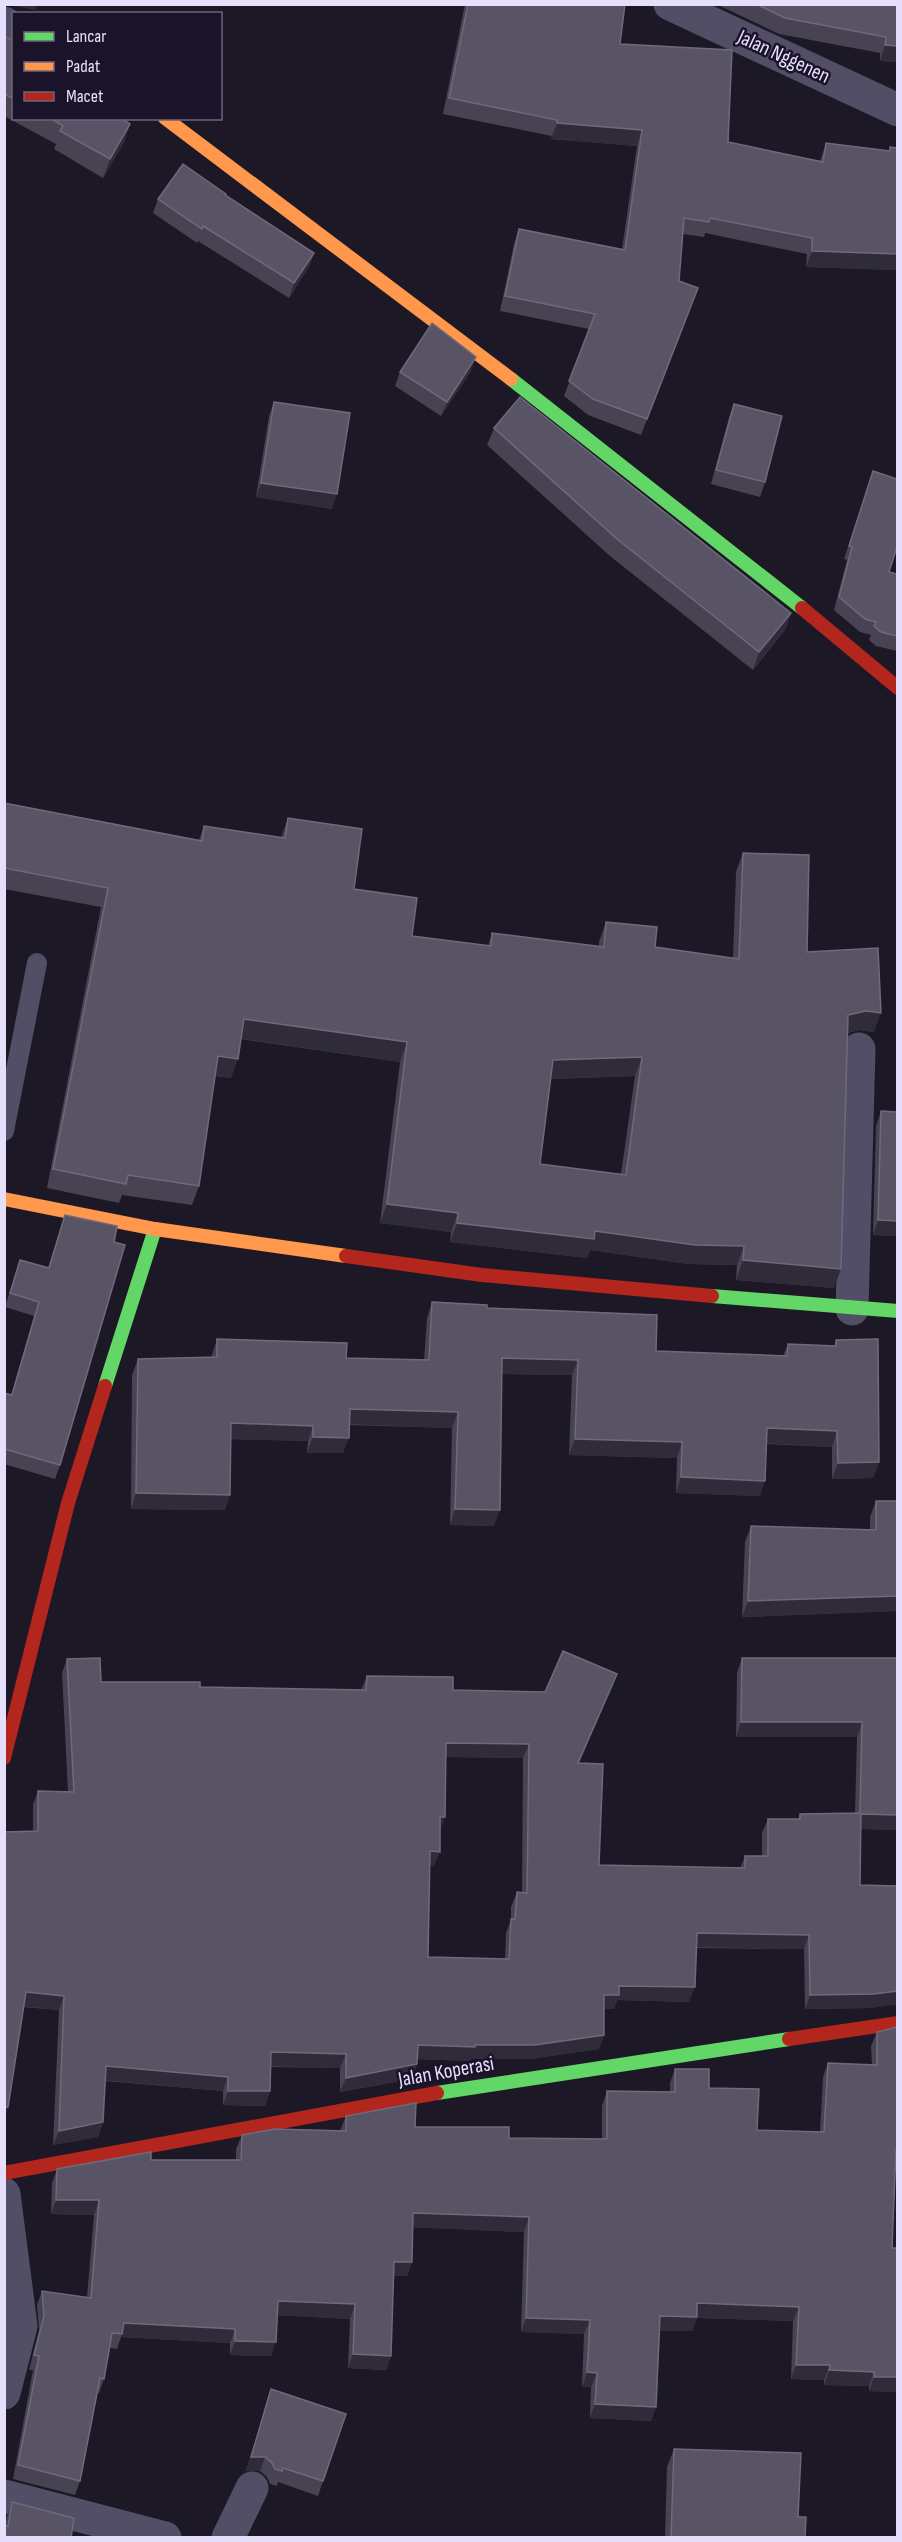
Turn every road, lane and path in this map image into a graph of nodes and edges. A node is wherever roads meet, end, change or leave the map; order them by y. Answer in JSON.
{"nodes":[{"id":1,"x":670,"y":4,"type":"edge"},
{"id":2,"x":897,"y":110,"type":"edge"},
{"id":3,"x":168,"y":120,"type":"edge"},
{"id":4,"x":897,"y":688,"type":"edge"},
{"id":5,"x":37,"y":963,"type":"dead end"},
{"id":6,"x":859,"y":1049,"type":"dead end"},
{"id":7,"x":4,"y":1131,"type":"edge"},
{"id":8,"x":4,"y":1199,"type":"edge"},
{"id":9,"x":154,"y":1229,"type":"junction"},
{"id":10,"x":852,"y":1309,"type":"junction"},
{"id":11,"x":897,"y":1311,"type":"edge"},
{"id":12,"x":4,"y":1758,"type":"edge"},
{"id":13,"x":897,"y":2023,"type":"edge"},
{"id":14,"x":4,"y":2173,"type":"edge"},
{"id":15,"x":4,"y":2194,"type":"edge"},
{"id":16,"x":4,"y":2393,"type":"edge"},
{"id":17,"x":252,"y":2488,"type":"dead end"},
{"id":18,"x":4,"y":2496,"type":"edge"},
{"id":19,"x":165,"y":2538,"type":"edge"},
{"id":20,"x":228,"y":2538,"type":"edge"}],
"edges":[{"from":1,"to":2,"type":"street","name":"Jalan Nggenen"},
{"from":3,"to":4,"type":"street"},
{"from":5,"to":7,"type":"lane"},
{"from":6,"to":10,"type":"street"},
{"from":8,"to":9,"type":"street"},
{"from":9,"to":10,"type":"street"},
{"from":9,"to":12,"type":"street"},
{"from":10,"to":11,"type":"street"},
{"from":13,"to":14,"type":"street","name":"Jalan Koperasi"},
{"from":15,"to":16,"type":"street"},
{"from":17,"to":20,"type":"street"},
{"from":18,"to":19,"type":"street"}]}
